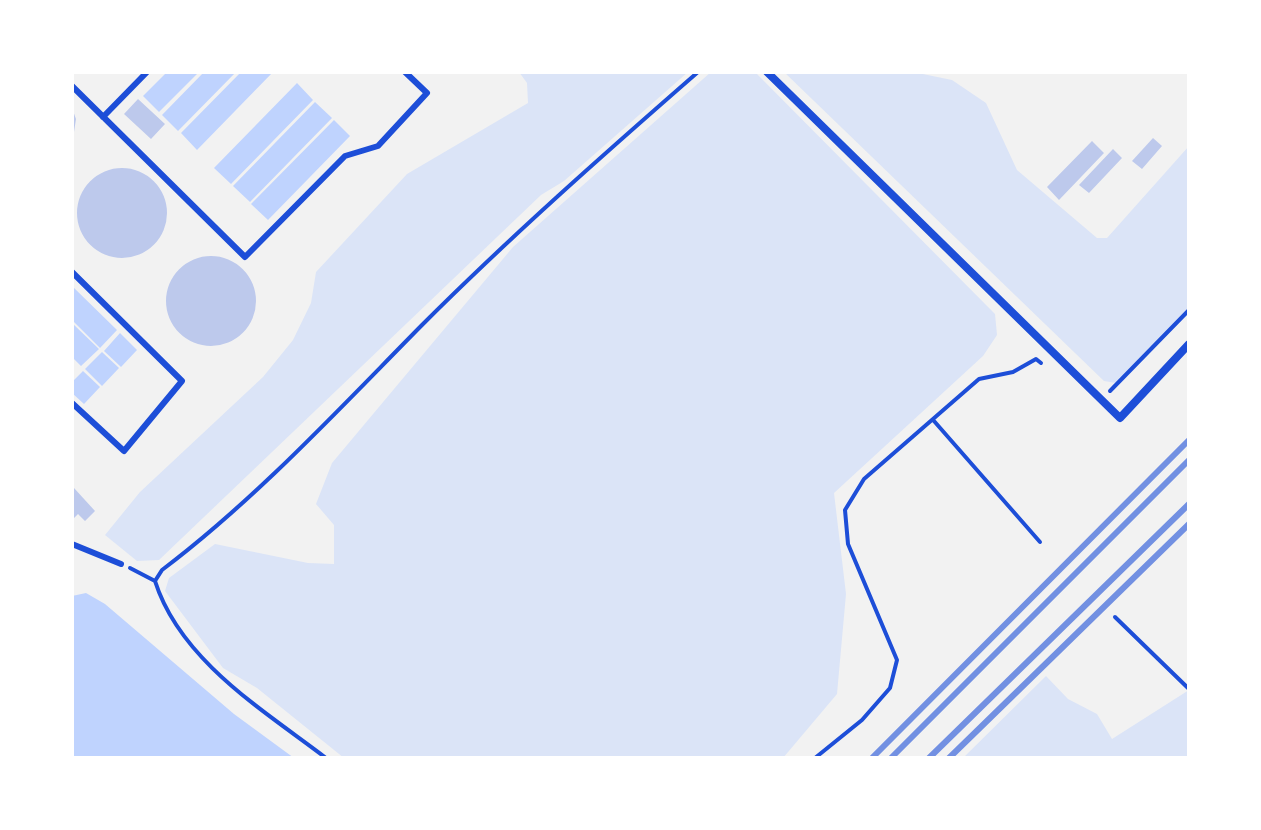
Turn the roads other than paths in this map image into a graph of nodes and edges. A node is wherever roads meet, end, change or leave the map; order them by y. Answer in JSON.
{"nodes":[{"id":1,"x":147,"y":72,"type":"edge"},
{"id":2,"x":405,"y":72,"type":"edge"},
{"id":3,"x":767,"y":72,"type":"edge"},
{"id":4,"x":72,"y":86,"type":"edge"},
{"id":5,"x":103,"y":117,"type":"junction"},
{"id":6,"x":72,"y":272,"type":"edge"},
{"id":7,"x":1189,"y":344,"type":"edge"},
{"id":8,"x":72,"y":403,"type":"edge"},
{"id":9,"x":72,"y":544,"type":"edge"},
{"id":10,"x":121,"y":564,"type":"road end"}],
"edges":[{"from":1,"to":5,"type":"lane"},
{"from":2,"to":5,"type":"lane"},
{"from":3,"to":7,"type":"street"},
{"from":4,"to":5,"type":"lane"},
{"from":6,"to":8,"type":"lane"},
{"from":9,"to":10,"type":"lane"}]}
